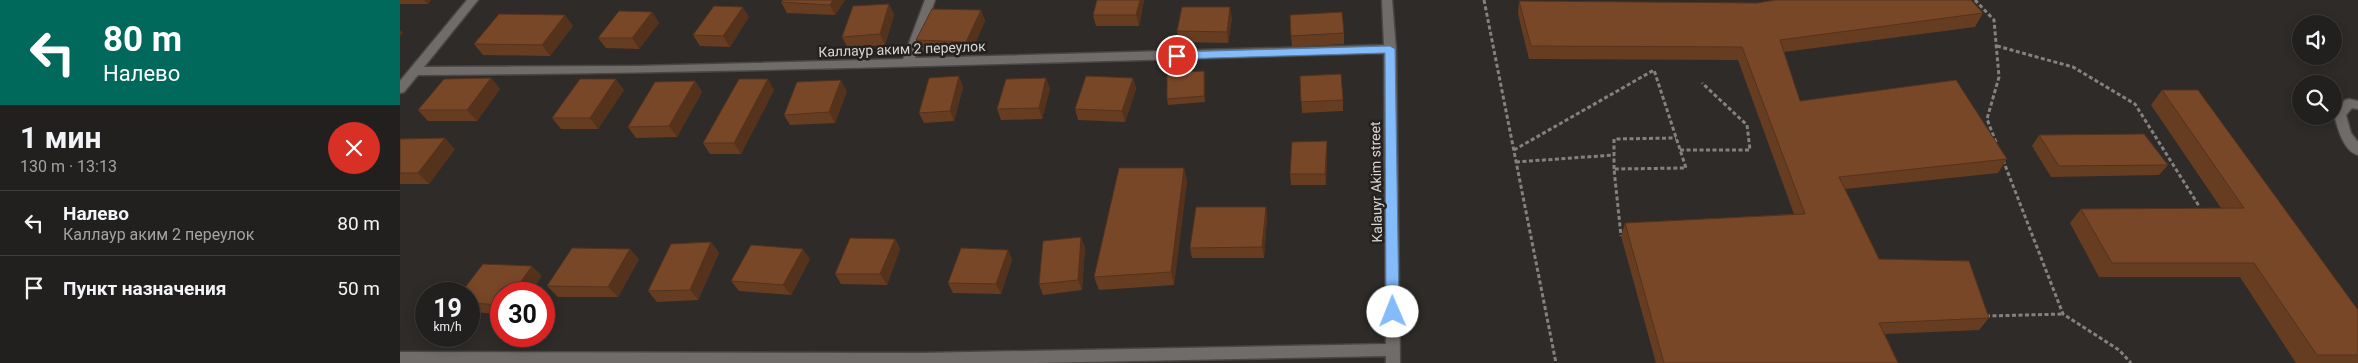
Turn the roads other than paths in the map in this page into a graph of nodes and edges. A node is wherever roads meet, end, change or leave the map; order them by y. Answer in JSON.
{"nodes":[{"id":1,"x":473,"y":0,"type":"edge"},
{"id":2,"x":930,"y":0,"type":"edge"},
{"id":3,"x":1387,"y":0,"type":"edge"},
{"id":4,"x":1390,"y":49,"type":"junction"},
{"id":5,"x":907,"y":64,"type":"junction"},
{"id":6,"x":416,"y":71,"type":"junction"},
{"id":7,"x":400,"y":89,"type":"edge"},
{"id":8,"x":2358,"y":105,"type":"edge"},
{"id":9,"x":2358,"y":151,"type":"edge"},
{"id":10,"x":1393,"y":356,"type":"edge"},
{"id":11,"x":400,"y":358,"type":"edge"},
{"id":12,"x":920,"y":361,"type":"edge"}],
"edges":[{"from":1,"to":6,"type":"street"},
{"from":2,"to":5,"type":"street"},
{"from":3,"to":4,"type":"street","name":"Kalauyr Akim street"},
{"from":4,"to":5,"type":"street","name":"Каллаур аким 2 переулок"},
{"from":4,"to":10,"type":"street","name":"Kalauyr Akim street"},
{"from":5,"to":6,"type":"street","name":"Каллаур аким 2 переулок"},
{"from":6,"to":7,"type":"street"},
{"from":8,"to":9,"type":"street"},
{"from":10,"to":12,"type":"street"},
{"from":11,"to":12,"type":"street"}]}
